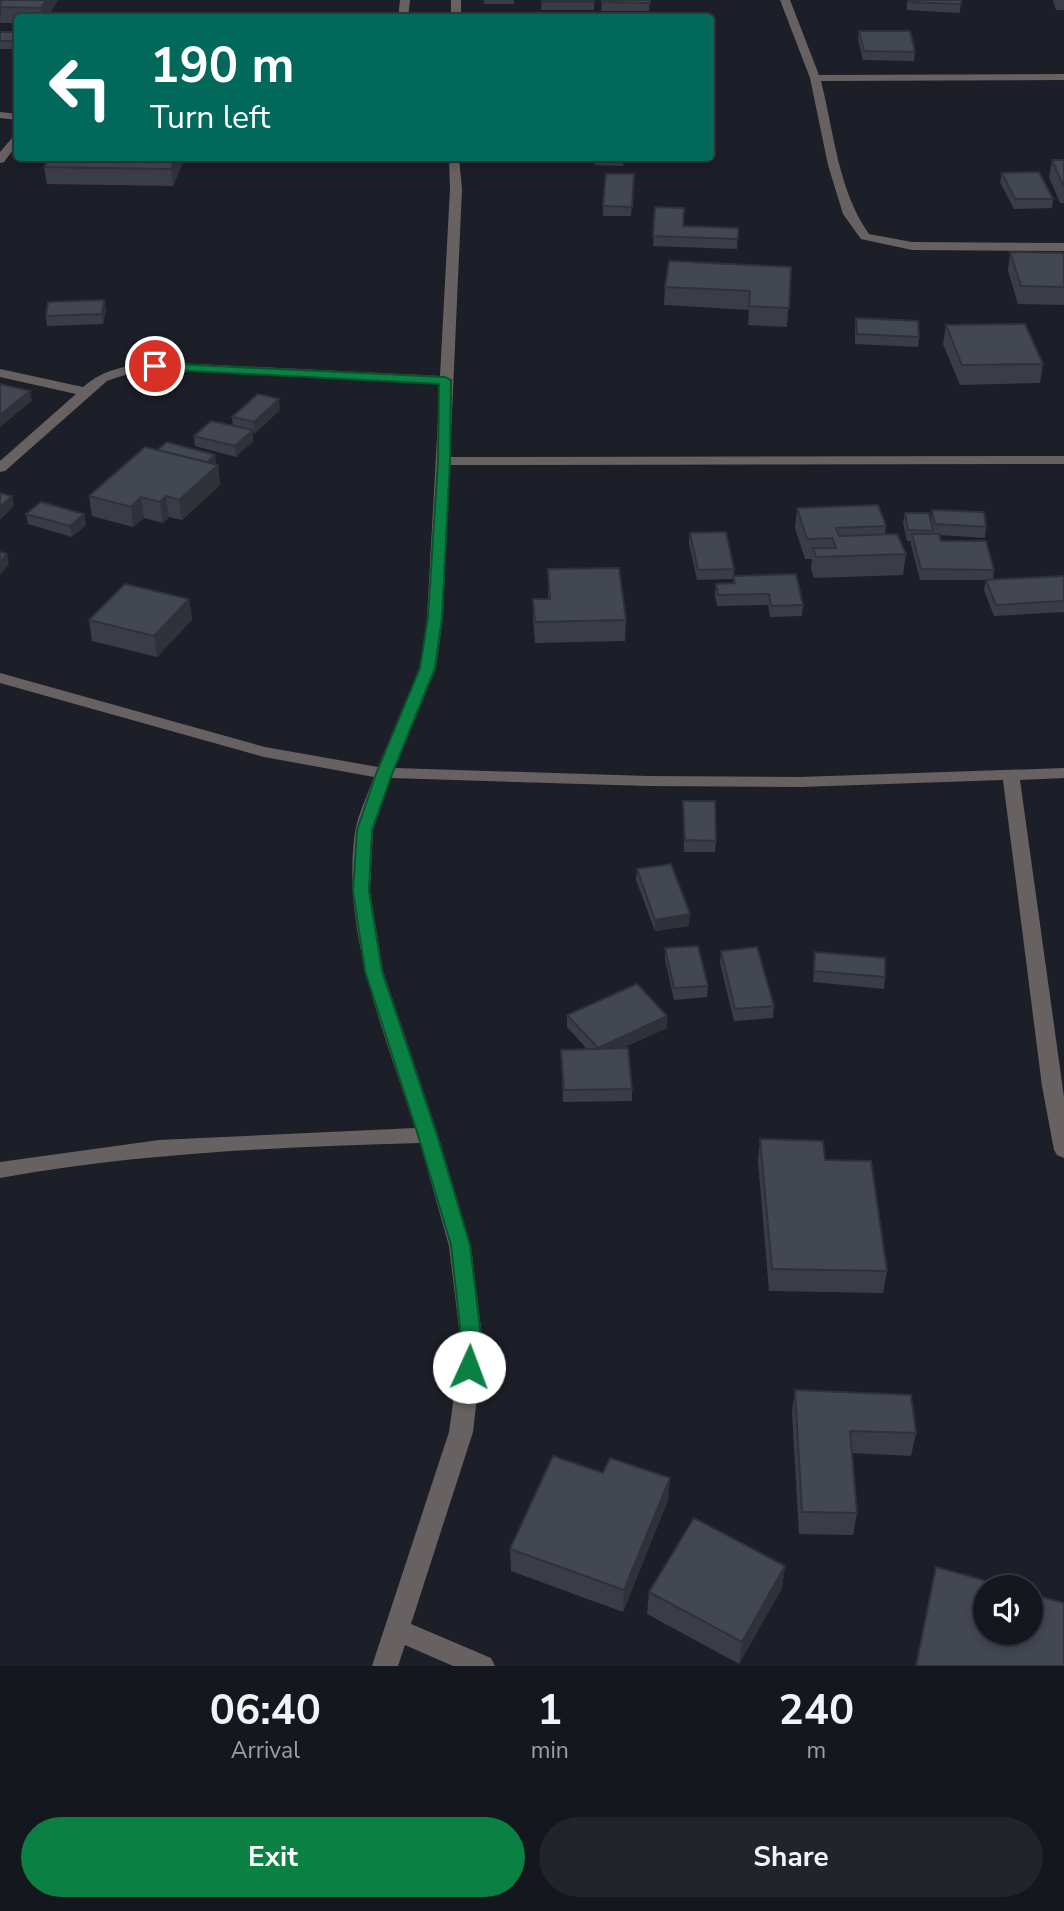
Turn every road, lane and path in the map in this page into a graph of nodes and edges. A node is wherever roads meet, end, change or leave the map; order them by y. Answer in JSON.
{"nodes":[{"id":1,"x":785,"y":0,"type":"edge"},
{"id":2,"x":1064,"y":76,"type":"edge"},
{"id":3,"x":815,"y":78,"type":"junction"},
{"id":4,"x":14,"y":140,"type":"edge"},
{"id":5,"x":0,"y":160,"type":"edge"},
{"id":6,"x":454,"y":161,"type":"edge"},
{"id":7,"x":1064,"y":247,"type":"edge"},
{"id":8,"x":0,"y":373,"type":"edge"},
{"id":9,"x":445,"y":380,"type":"junction"},
{"id":10,"x":86,"y":392,"type":"junction"},
{"id":11,"x":1064,"y":460,"type":"edge"},
{"id":12,"x":444,"y":461,"type":"junction"},
{"id":13,"x":0,"y":468,"type":"edge"},
{"id":14,"x":0,"y":678,"type":"edge"},
{"id":15,"x":384,"y":774,"type":"junction"},
{"id":16,"x":1011,"y":774,"type":"junction"},
{"id":17,"x":1064,"y":774,"type":"edge"},
{"id":18,"x":428,"y":1135,"type":"junction"},
{"id":19,"x":1064,"y":1150,"type":"edge"},
{"id":20,"x":0,"y":1170,"type":"edge"},
{"id":21,"x":398,"y":1630,"type":"junction"},
{"id":22,"x":385,"y":1666,"type":"edge"},
{"id":23,"x":482,"y":1666,"type":"edge"}],
"edges":[{"from":1,"to":3,"type":"street"},
{"from":2,"to":3,"type":"street"},
{"from":3,"to":7,"type":"street"},
{"from":4,"to":5,"type":"street"},
{"from":6,"to":9,"type":"street"},
{"from":8,"to":10,"type":"street"},
{"from":9,"to":10,"type":"street"},
{"from":9,"to":12,"type":"street"},
{"from":10,"to":13,"type":"street"},
{"from":11,"to":12,"type":"street"},
{"from":12,"to":15,"type":"street"},
{"from":14,"to":15,"type":"street"},
{"from":15,"to":16,"type":"street"},
{"from":15,"to":18,"type":"street"},
{"from":16,"to":17,"type":"street"},
{"from":16,"to":19,"type":"street"},
{"from":18,"to":20,"type":"street"},
{"from":18,"to":21,"type":"street"},
{"from":21,"to":22,"type":"street"},
{"from":21,"to":23,"type":"street"}]}
